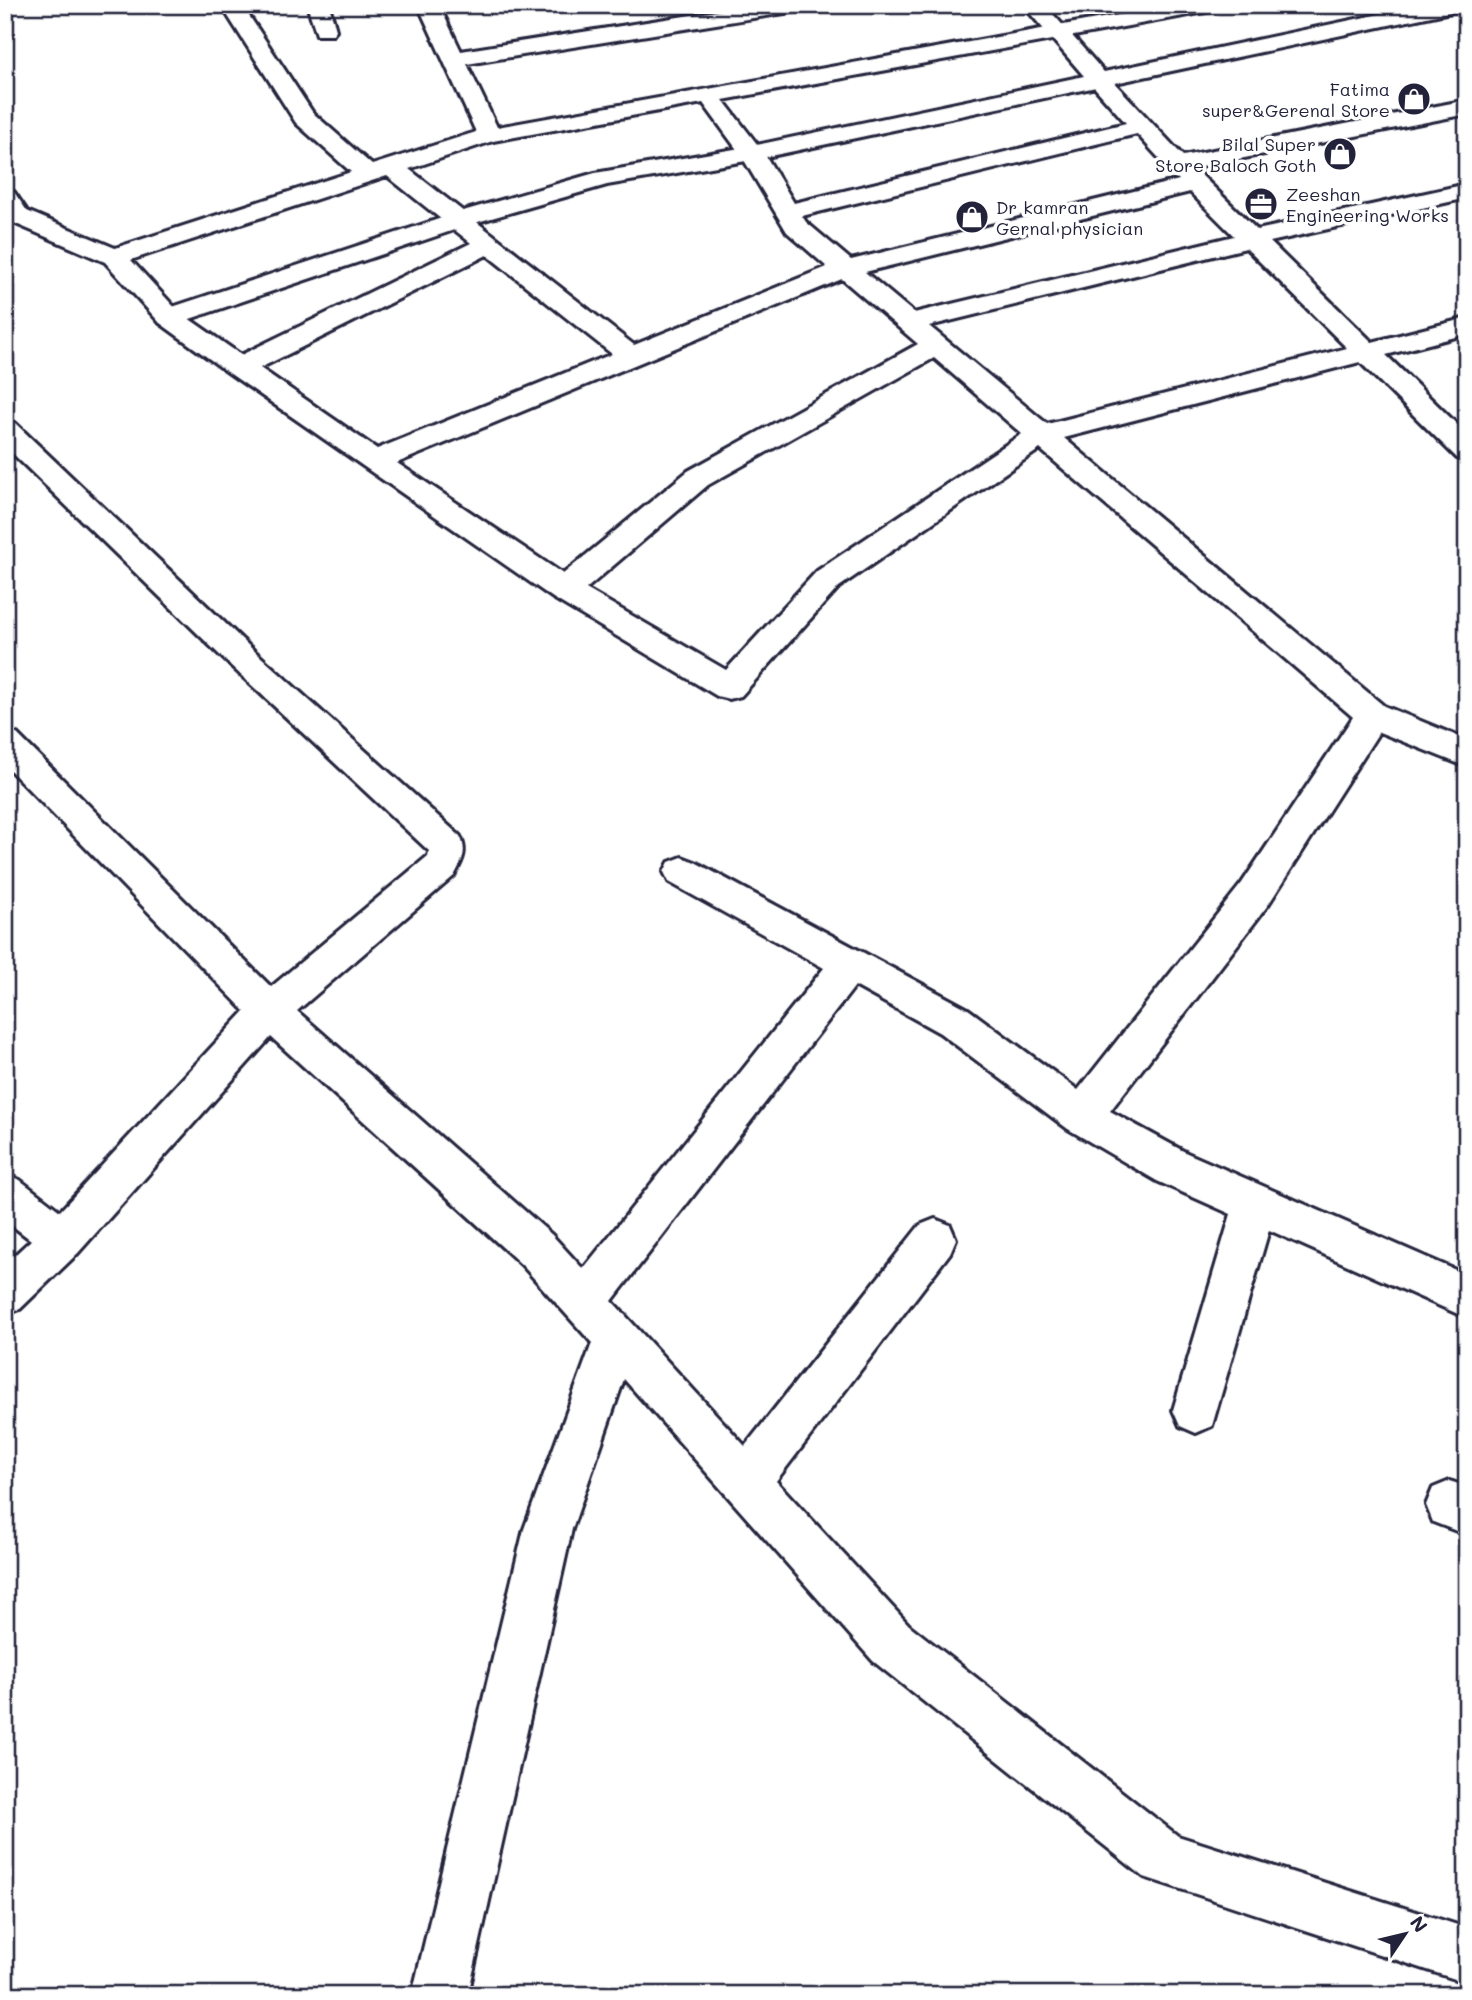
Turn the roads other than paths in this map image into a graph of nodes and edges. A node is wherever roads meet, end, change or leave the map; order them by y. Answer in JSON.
{"nodes":[{"id":1,"x":231,"y":5,"type":"edge"},
{"id":2,"x":318,"y":5,"type":"edge"},
{"id":3,"x":428,"y":5,"type":"edge"},
{"id":4,"x":797,"y":5,"type":"edge"},
{"id":5,"x":1033,"y":5,"type":"edge"},
{"id":6,"x":1211,"y":5,"type":"edge"},
{"id":7,"x":1455,"y":5,"type":"edge"},
{"id":8,"x":325,"y":30,"type":"dead end"},
{"id":9,"x":1057,"y":32,"type":"junction"},
{"id":10,"x":454,"y":59,"type":"junction"},
{"id":11,"x":1099,"y":80,"type":"junction"},
{"id":12,"x":708,"y":95,"type":"junction"},
{"id":13,"x":1467,"y":107,"type":"edge"},
{"id":14,"x":1141,"y":125,"type":"junction"},
{"id":15,"x":489,"y":135,"type":"junction"},
{"id":16,"x":752,"y":153,"type":"junction"},
{"id":17,"x":379,"y":171,"type":"junction"},
{"id":18,"x":1186,"y":174,"type":"junction"},
{"id":19,"x":1467,"y":191,"type":"edge"},
{"id":20,"x":10,"y":211,"type":"edge"},
{"id":21,"x":786,"y":212,"type":"junction"},
{"id":22,"x":459,"y":221,"type":"junction"},
{"id":23,"x":1251,"y":239,"type":"junction"},
{"id":24,"x":489,"y":244,"type":"junction"},
{"id":25,"x":114,"y":257,"type":"junction"},
{"id":26,"x":845,"y":270,"type":"junction"},
{"id":27,"x":169,"y":317,"type":"junction"},
{"id":28,"x":908,"y":323,"type":"junction"},
{"id":29,"x":1467,"y":326,"type":"edge"},
{"id":30,"x":935,"y":346,"type":"junction"},
{"id":31,"x":1367,"y":352,"type":"junction"},
{"id":32,"x":631,"y":356,"type":"junction"},
{"id":33,"x":239,"y":367,"type":"junction"},
{"id":34,"x":5,"y":429,"type":"edge"},
{"id":35,"x":1040,"y":435,"type":"junction"},
{"id":36,"x":1467,"y":451,"type":"edge"},
{"id":37,"x":374,"y":461,"type":"junction"},
{"id":38,"x":564,"y":590,"type":"junction"},
{"id":39,"x":1372,"y":715,"type":"junction"},
{"id":40,"x":5,"y":743,"type":"edge"},
{"id":41,"x":1467,"y":754,"type":"edge"},
{"id":42,"x":682,"y":872,"type":"dead end"},
{"id":43,"x":850,"y":964,"type":"junction"},
{"id":44,"x":270,"y":1011,"type":"junction"},
{"id":45,"x":1082,"y":1115,"type":"junction"},
{"id":46,"x":5,"y":1194,"type":"edge"},
{"id":47,"x":1255,"y":1204,"type":"junction"},
{"id":48,"x":935,"y":1239,"type":"dead end"},
{"id":49,"x":63,"y":1240,"type":"junction"},
{"id":50,"x":5,"y":1294,"type":"edge"},
{"id":51,"x":1467,"y":1297,"type":"edge"},
{"id":52,"x":584,"y":1302,"type":"junction"},
{"id":53,"x":616,"y":1338,"type":"junction"},
{"id":54,"x":1196,"y":1410,"type":"dead end"},
{"id":55,"x":746,"y":1482,"type":"junction"},
{"id":56,"x":1467,"y":1956,"type":"edge"},
{"id":57,"x":440,"y":1995,"type":"edge"}],
"edges":[{"from":1,"to":17,"type":"street"},
{"from":2,"to":8,"type":"street"},
{"from":3,"to":10,"type":"street"},
{"from":4,"to":10,"type":"street"},
{"from":5,"to":9,"type":"street"},
{"from":6,"to":9,"type":"street"},
{"from":7,"to":11,"type":"street"},
{"from":9,"to":11,"type":"street"},
{"from":9,"to":12,"type":"street"},
{"from":10,"to":15,"type":"street"},
{"from":11,"to":14,"type":"street"},
{"from":11,"to":16,"type":"street"},
{"from":12,"to":15,"type":"street"},
{"from":12,"to":16,"type":"street"},
{"from":13,"to":18,"type":"street"},
{"from":14,"to":18,"type":"street"},
{"from":14,"to":21,"type":"street"},
{"from":15,"to":17,"type":"street"},
{"from":16,"to":21,"type":"street"},
{"from":16,"to":22,"type":"street"},
{"from":17,"to":22,"type":"street"},
{"from":17,"to":25,"type":"street"},
{"from":18,"to":23,"type":"street"},
{"from":18,"to":26,"type":"street"},
{"from":19,"to":23,"type":"street"},
{"from":20,"to":25,"type":"street"},
{"from":21,"to":26,"type":"street"},
{"from":22,"to":24,"type":"street"},
{"from":22,"to":27,"type":"street"},
{"from":23,"to":28,"type":"street"},
{"from":23,"to":31,"type":"street"},
{"from":24,"to":32,"type":"street"},
{"from":24,"to":33,"type":"street"},
{"from":25,"to":27,"type":"street"},
{"from":26,"to":28,"type":"street"},
{"from":26,"to":32,"type":"street"},
{"from":27,"to":33,"type":"street"},
{"from":28,"to":30,"type":"street"},
{"from":29,"to":31,"type":"street"},
{"from":30,"to":35,"type":"street"},
{"from":30,"to":38,"type":"street"},
{"from":31,"to":35,"type":"street"},
{"from":31,"to":36,"type":"street"},
{"from":32,"to":37,"type":"street"},
{"from":33,"to":37,"type":"street"},
{"from":34,"to":44,"type":"street"},
{"from":35,"to":38,"type":"street"},
{"from":35,"to":39,"type":"street"},
{"from":37,"to":38,"type":"street"},
{"from":39,"to":41,"type":"street"},
{"from":39,"to":45,"type":"street"},
{"from":40,"to":44,"type":"street"},
{"from":42,"to":43,"type":"street"},
{"from":43,"to":45,"type":"street"},
{"from":43,"to":52,"type":"street"},
{"from":44,"to":49,"type":"street"},
{"from":44,"to":52,"type":"street"},
{"from":45,"to":47,"type":"street"},
{"from":46,"to":49,"type":"street"},
{"from":47,"to":51,"type":"street"},
{"from":47,"to":54,"type":"street"},
{"from":48,"to":55,"type":"street"},
{"from":49,"to":50,"type":"street"},
{"from":52,"to":53,"type":"street"},
{"from":53,"to":55,"type":"street"},
{"from":53,"to":57,"type":"street"},
{"from":55,"to":56,"type":"street"}]}
